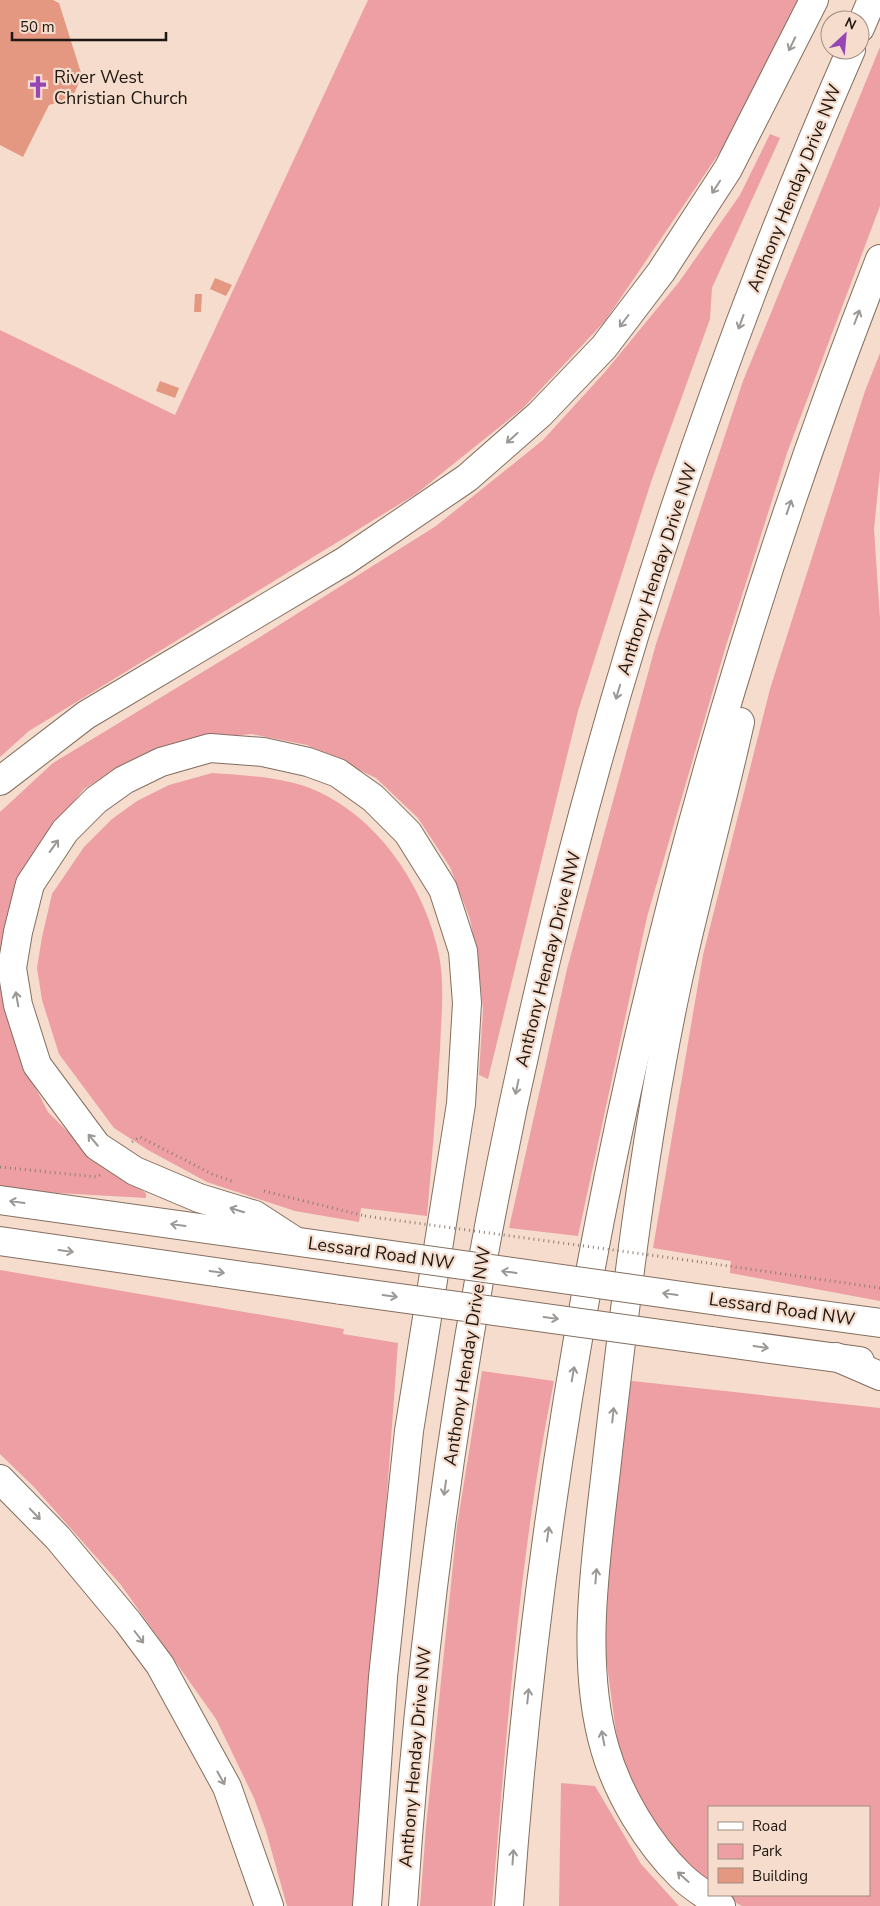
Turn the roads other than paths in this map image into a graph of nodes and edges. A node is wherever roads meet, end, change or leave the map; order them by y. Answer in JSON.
{"nodes":[{"id":1,"x":814,"y":0,"type":"edge"},
{"id":2,"x":846,"y":60,"type":"edge"},
{"id":3,"x":880,"y":259,"type":"edge"},
{"id":4,"x":776,"y":546,"type":"junction"},
{"id":5,"x":0,"y":781,"type":"edge"},
{"id":6,"x":0,"y":1200,"type":"edge"},
{"id":7,"x":0,"y":1241,"type":"edge"},
{"id":8,"x":295,"y":1241,"type":"junction"},
{"id":9,"x":880,"y":1323,"type":"edge"},
{"id":10,"x":836,"y":1357,"type":"junction"},
{"id":11,"x":880,"y":1363,"type":"edge"},
{"id":12,"x":880,"y":1376,"type":"edge"},
{"id":13,"x":0,"y":1479,"type":"edge"},
{"id":14,"x":268,"y":1906,"type":"edge"},
{"id":15,"x":367,"y":1906,"type":"edge"},
{"id":16,"x":403,"y":1906,"type":"edge"},
{"id":17,"x":509,"y":1906,"type":"edge"},
{"id":18,"x":721,"y":1906,"type":"edge"}],
"edges":[{"from":1,"to":5,"type":"main road","one_way":true},
{"from":2,"to":16,"type":"main road","name":"Anthony Henday Drive NW","one_way":true},
{"from":4,"to":3,"type":"main road","one_way":true},
{"from":17,"to":4,"type":"main road","one_way":true},
{"from":18,"to":4,"type":"main road","one_way":true},
{"from":8,"to":6,"type":"main road","name":"Lessard Road NW","one_way":true},
{"from":7,"to":10,"type":"main road","one_way":true,"bridge":true},
{"from":9,"to":8,"type":"main road","name":"Lessard Road NW","one_way":true,"bridge":true},
{"from":8,"to":15,"type":"main road","one_way":true},
{"from":10,"to":11,"type":"main road"},
{"from":10,"to":12,"type":"main road"},
{"from":13,"to":14,"type":"main road","one_way":true}]}
